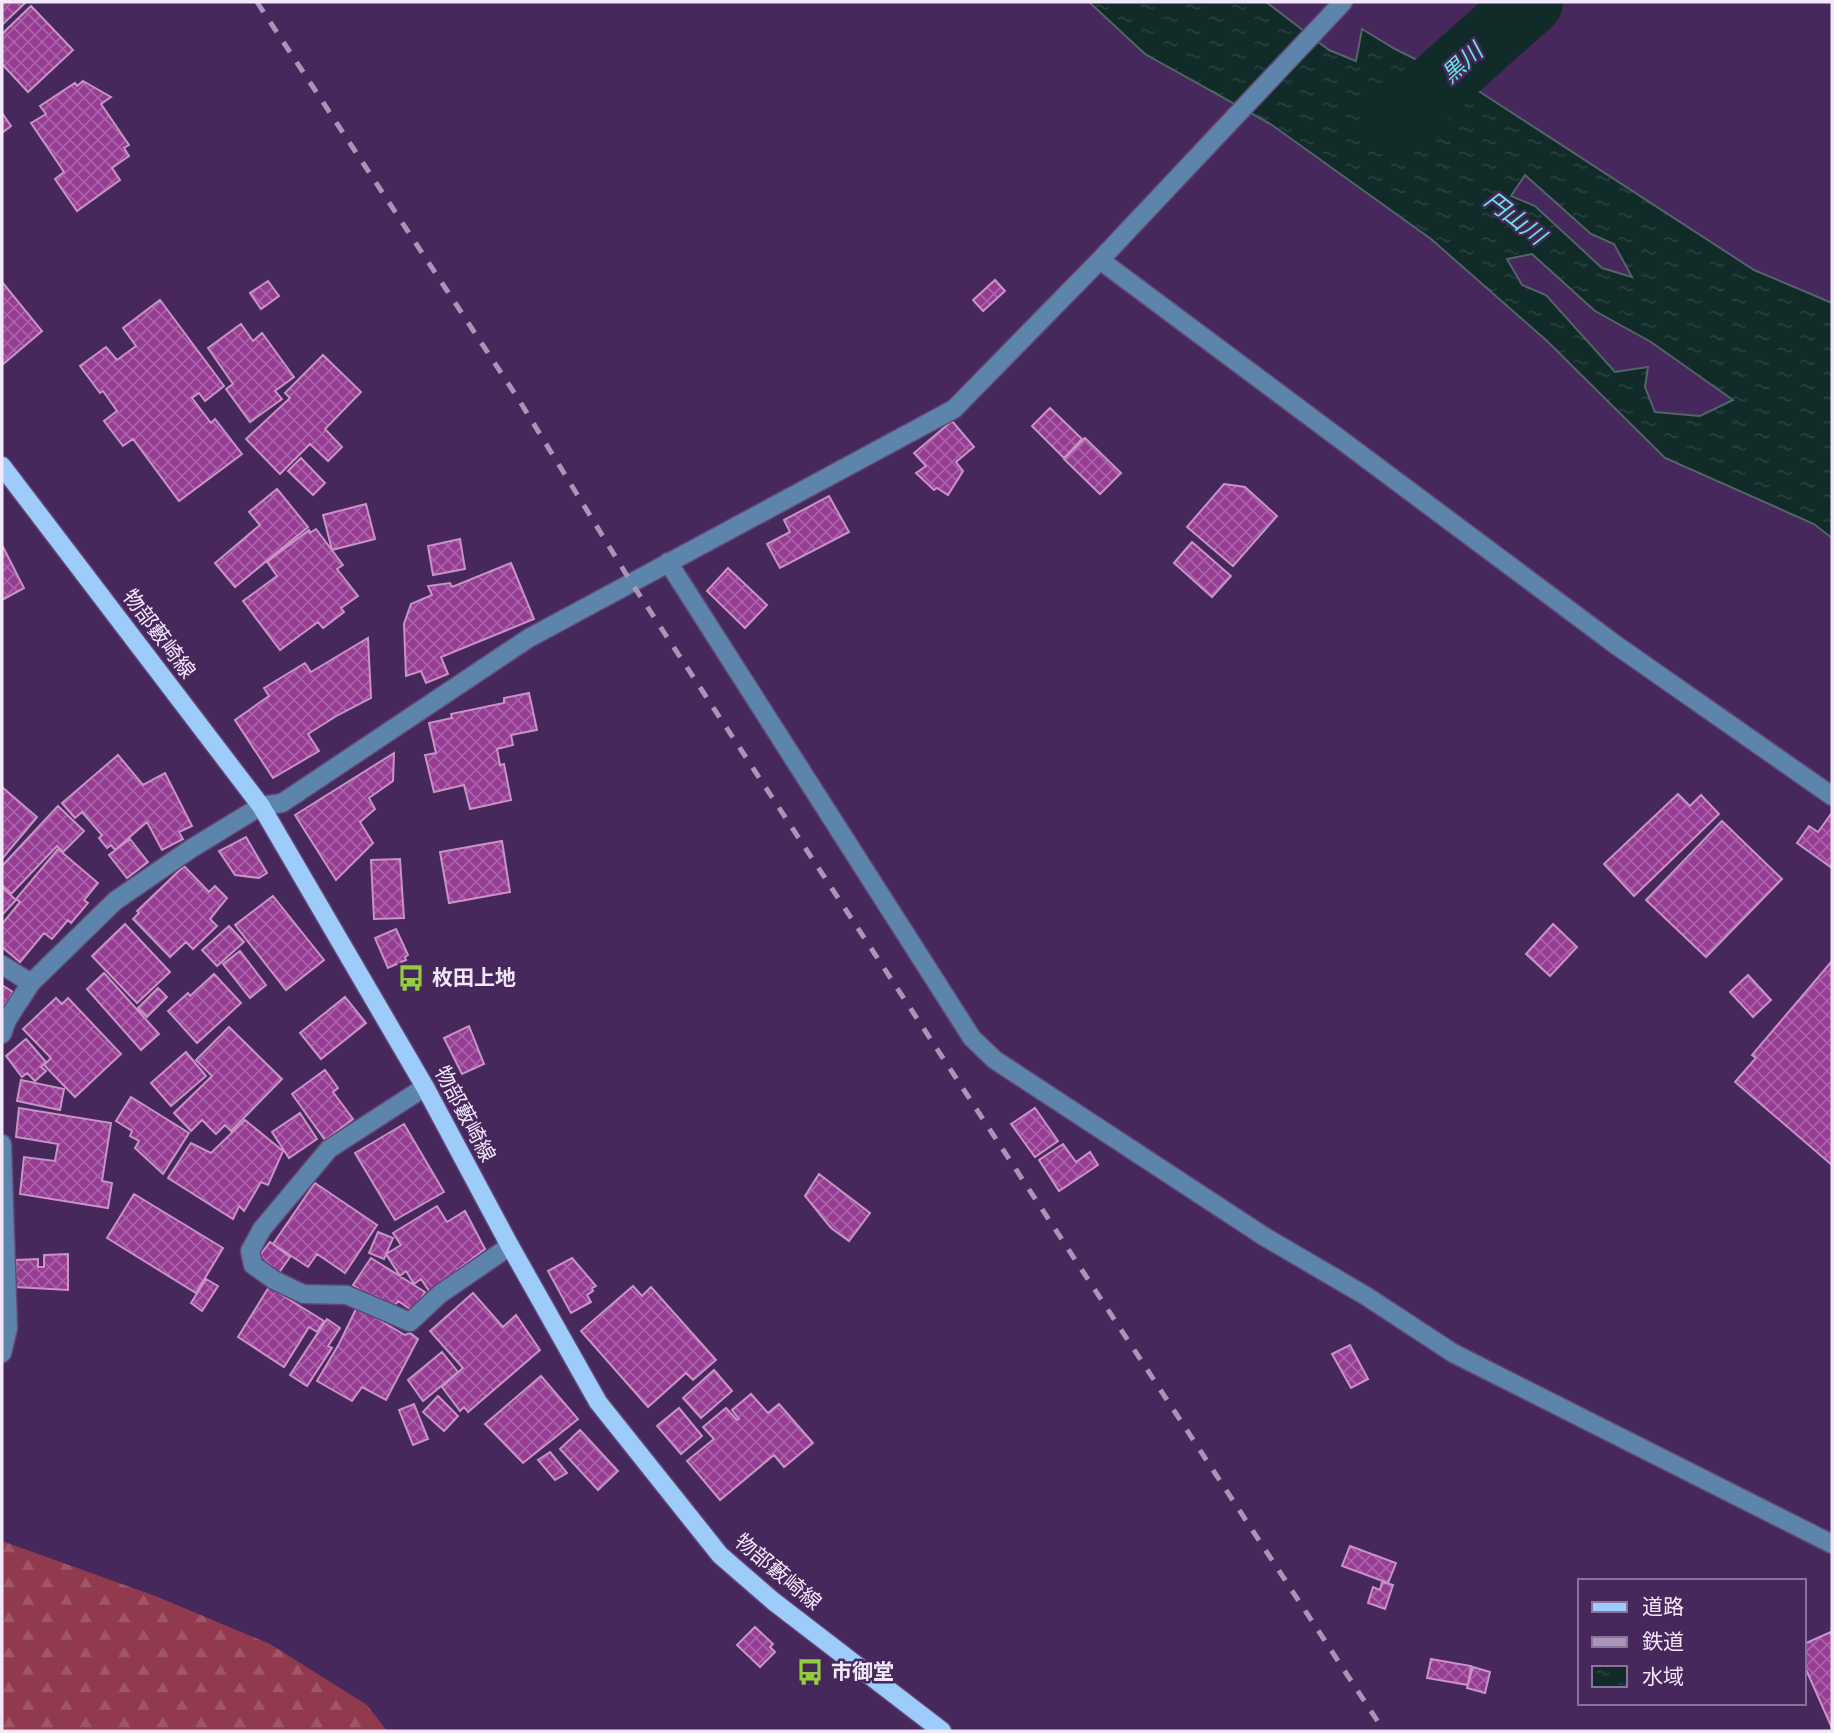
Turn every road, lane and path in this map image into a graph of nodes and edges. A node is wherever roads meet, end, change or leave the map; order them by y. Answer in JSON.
{"nodes":[{"id":1,"x":1343,"y":2,"type":"edge"},
{"id":2,"x":1100,"y":260,"type":"junction"},
{"id":3,"x":2,"y":466,"type":"edge"},
{"id":4,"x":668,"y":562,"type":"junction"},
{"id":5,"x":1832,"y":796,"type":"edge"},
{"id":6,"x":261,"y":806,"type":"junction"},
{"id":7,"x":2,"y":965,"type":"edge"},
{"id":8,"x":31,"y":983,"type":"junction"},
{"id":9,"x":2,"y":1034,"type":"edge"},
{"id":10,"x":425,"y":1087,"type":"junction"},
{"id":11,"x":2,"y":1144,"type":"edge"},
{"id":12,"x":510,"y":1246,"type":"junction"},
{"id":13,"x":4,"y":1259,"type":"edge"},
{"id":14,"x":2,"y":1353,"type":"edge"},
{"id":15,"x":1832,"y":1544,"type":"edge"},
{"id":16,"x":943,"y":1731,"type":"edge"}],
"edges":[{"from":1,"to":2,"type":"street"},
{"from":2,"to":4,"type":"street"},
{"from":2,"to":5,"type":"street"},
{"from":3,"to":6,"type":"main road","name":"物部藪崎線"},
{"from":4,"to":6,"type":"street"},
{"from":4,"to":15,"type":"street"},
{"from":6,"to":8,"type":"street"},
{"from":6,"to":10,"type":"main road","name":"物部藪崎線"},
{"from":7,"to":8,"type":"street"},
{"from":8,"to":9,"type":"street"},
{"from":10,"to":12,"type":"main road","name":"物部藪崎線"},
{"from":10,"to":12,"type":"street"},
{"from":11,"to":13,"type":"street"},
{"from":12,"to":16,"type":"main road","name":"物部藪崎線"},
{"from":13,"to":14,"type":"street"}]}
